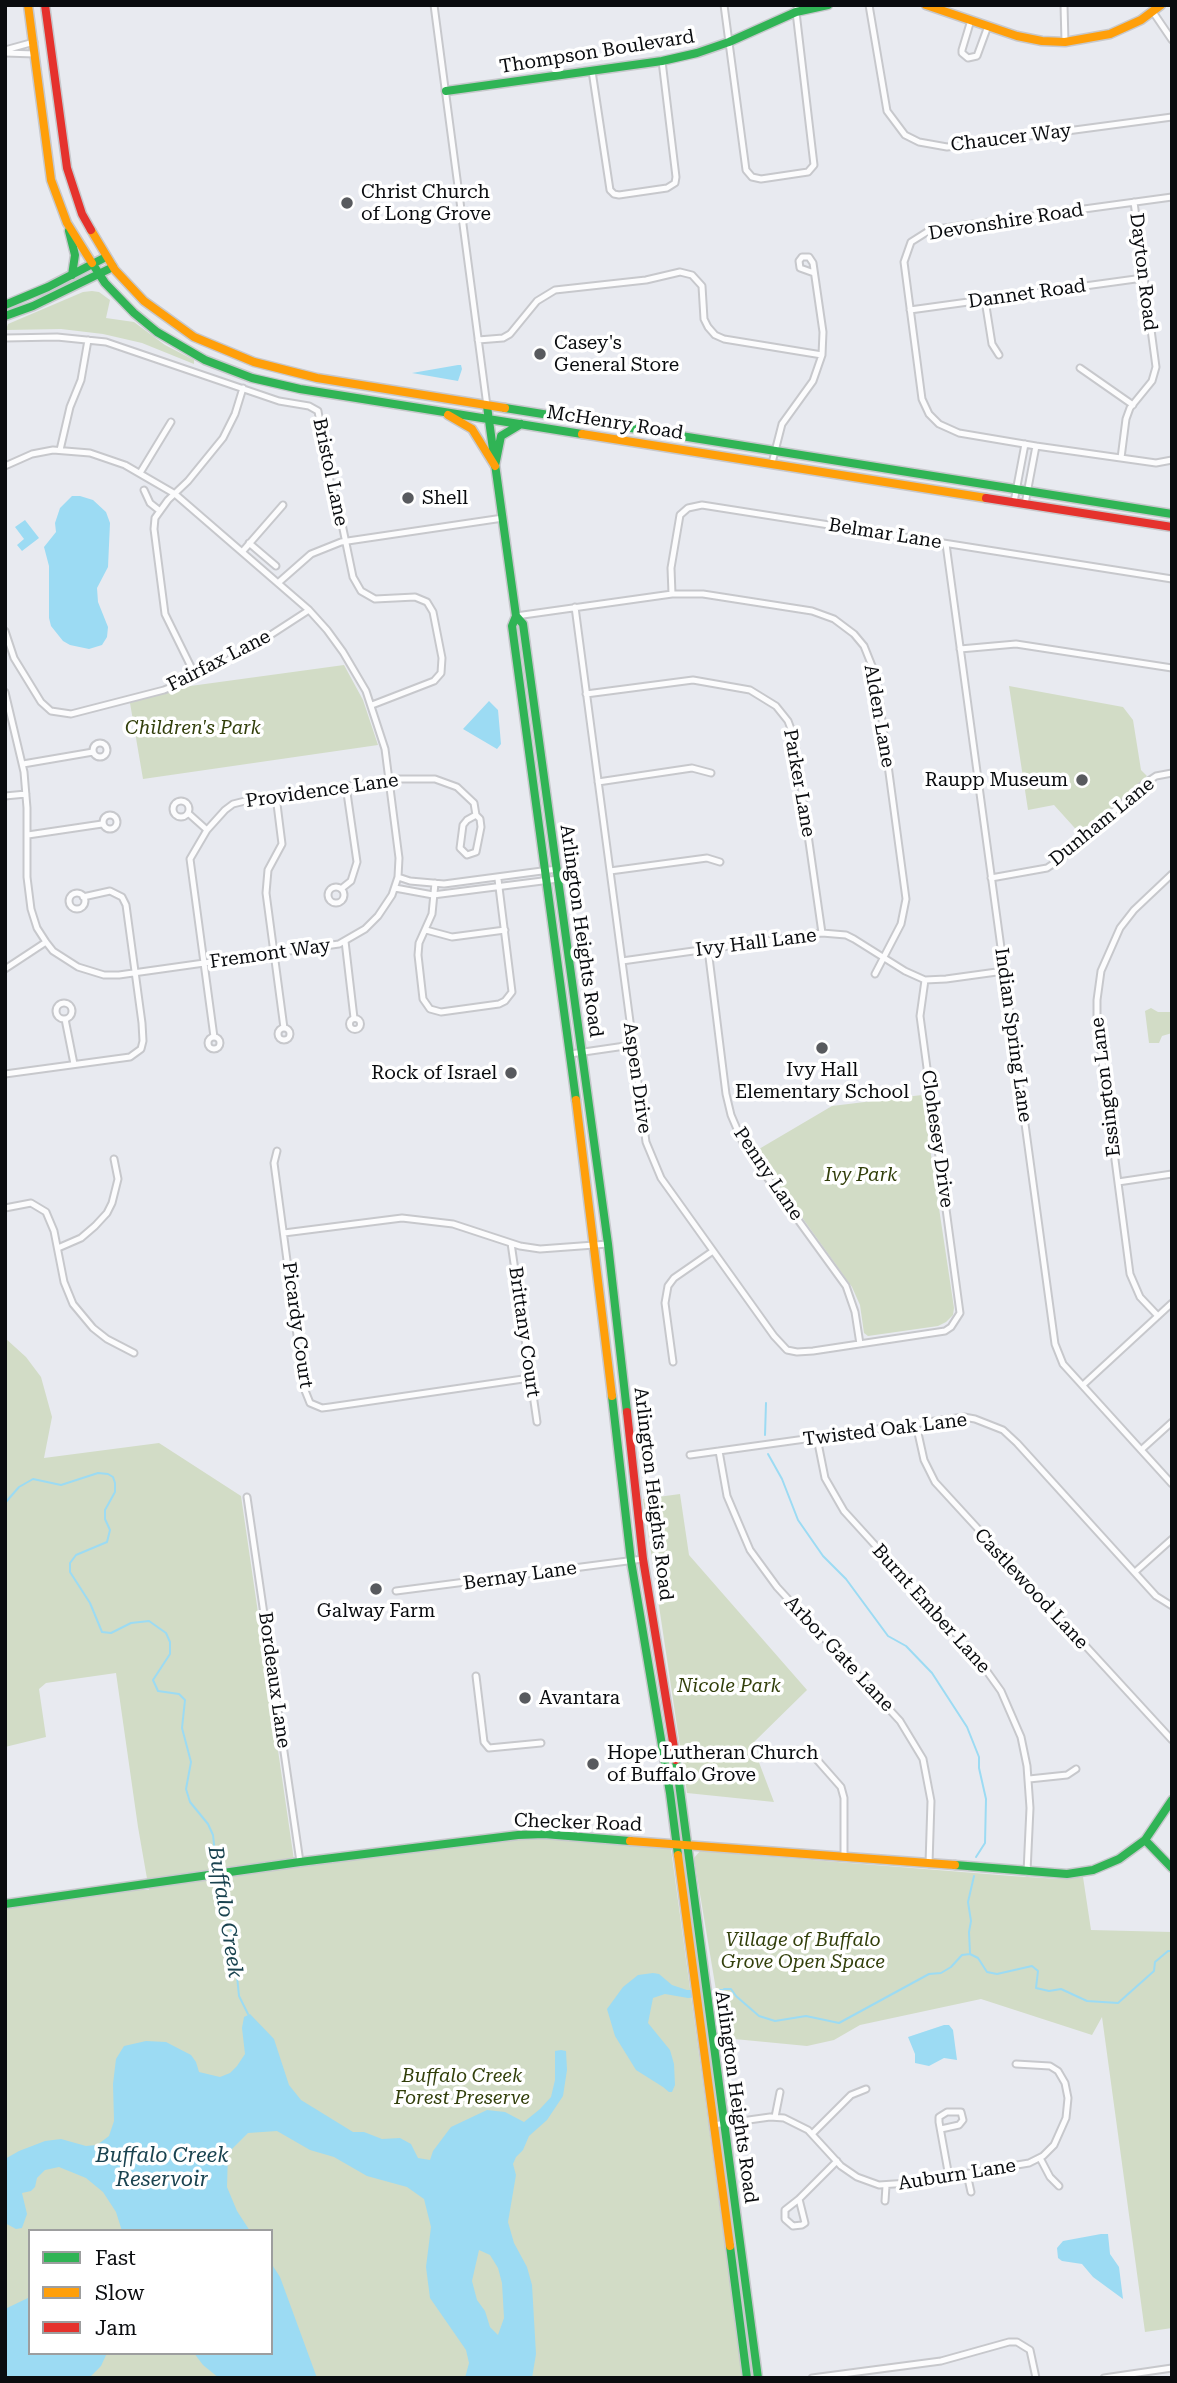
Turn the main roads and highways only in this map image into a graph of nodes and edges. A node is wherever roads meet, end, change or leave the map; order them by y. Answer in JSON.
{"nodes":[{"id":1,"x":29,"y":5,"type":"edge"},
{"id":2,"x":45,"y":5,"type":"edge"},
{"id":3,"x":828,"y":5,"type":"edge"},
{"id":4,"x":1161,"y":5,"type":"edge"},
{"id":5,"x":929,"y":6,"type":"edge"},
{"id":6,"x":797,"y":8,"type":"edge"},
{"id":7,"x":446,"y":91,"type":"road end"},
{"id":8,"x":67,"y":223,"type":"junction"},
{"id":9,"x":106,"y":257,"type":"junction"},
{"id":10,"x":92,"y":264,"type":"junction"},
{"id":11,"x":113,"y":267,"type":"junction"},
{"id":12,"x":72,"y":275,"type":"junction"},
{"id":13,"x":99,"y":275,"type":"junction"},
{"id":14,"x":78,"y":285,"type":"junction"},
{"id":15,"x":111,"y":289,"type":"junction"},
{"id":16,"x":5,"y":305,"type":"edge"},
{"id":17,"x":5,"y":316,"type":"edge"},
{"id":18,"x":487,"y":406,"type":"junction"},
{"id":19,"x":440,"y":410,"type":"junction"},
{"id":20,"x":488,"y":419,"type":"junction"},
{"id":21,"x":520,"y":424,"type":"junction"},
{"id":22,"x":495,"y":466,"type":"junction"},
{"id":23,"x":1172,"y":514,"type":"edge"},
{"id":24,"x":1172,"y":527,"type":"edge"},
{"id":25,"x":516,"y":616,"type":"junction"},
{"id":26,"x":578,"y":1112,"type":"junction"},
{"id":27,"x":595,"y":1152,"type":"junction"},
{"id":28,"x":1172,"y":1800,"type":"edge"},
{"id":29,"x":1145,"y":1840,"type":"junction"},
{"id":30,"x":676,"y":1844,"type":"junction"},
{"id":31,"x":688,"y":1844,"type":"junction"},
{"id":32,"x":1172,"y":1868,"type":"edge"},
{"id":33,"x":5,"y":1904,"type":"edge"},
{"id":34,"x":747,"y":2378,"type":"edge"},
{"id":35,"x":758,"y":2378,"type":"edge"}],
"edges":[{"from":1,"to":8,"type":"main road"},
{"from":2,"to":9,"type":"main road","name":"McHenry Road"},
{"from":3,"to":6,"type":"main road","name":"Thompson Boulevard"},
{"from":4,"to":5,"type":"main road"},
{"from":6,"to":7,"type":"main road","name":"Thompson Boulevard"},
{"from":8,"to":10,"type":"main road","name":"McHenry Road"},
{"from":8,"to":12,"type":"main road"},
{"from":9,"to":10,"type":"main road"},
{"from":9,"to":11,"type":"main road","name":"McHenry Road"},
{"from":10,"to":12,"type":"main road"},
{"from":10,"to":13,"type":"main road","name":"McHenry Road"},
{"from":11,"to":13,"type":"main road"},
{"from":11,"to":18,"type":"main road","name":"McHenry Road"},
{"from":12,"to":16,"type":"main road"},
{"from":13,"to":14,"type":"main road"},
{"from":13,"to":15,"type":"main road","name":"McHenry Road"},
{"from":14,"to":15,"type":"main road"},
{"from":14,"to":17,"type":"main road"},
{"from":15,"to":19,"type":"main road","name":"McHenry Road"},
{"from":18,"to":20,"type":"main road","name":"Arlington Heights Road"},
{"from":18,"to":23,"type":"main road","name":"McHenry Road"},
{"from":19,"to":20,"type":"main road","name":"McHenry Road"},
{"from":19,"to":22,"type":"main road"},
{"from":20,"to":21,"type":"main road","name":"McHenry Road"},
{"from":20,"to":22,"type":"main road","name":"Arlington Heights Road"},
{"from":21,"to":22,"type":"main road"},
{"from":21,"to":24,"type":"main road","name":"McHenry Road"},
{"from":22,"to":25,"type":"main road","name":"Arlington Heights Road"},
{"from":25,"to":26,"type":"main road","name":"Arlington Heights Road"},
{"from":25,"to":27,"type":"main road","name":"Arlington Heights Road"},
{"from":26,"to":27,"type":"main road"},
{"from":26,"to":30,"type":"main road","name":"Arlington Heights Road"},
{"from":27,"to":31,"type":"main road","name":"Arlington Heights Road"},
{"from":28,"to":29,"type":"main road"},
{"from":29,"to":31,"type":"main road","name":"Checker Road"},
{"from":29,"to":32,"type":"main road"},
{"from":30,"to":31,"type":"main road","name":"Checker Road"},
{"from":30,"to":33,"type":"main road","name":"Checker Road"},
{"from":30,"to":34,"type":"main road","name":"Arlington Heights Road"},
{"from":31,"to":35,"type":"main road","name":"Arlington Heights Road"}]}
